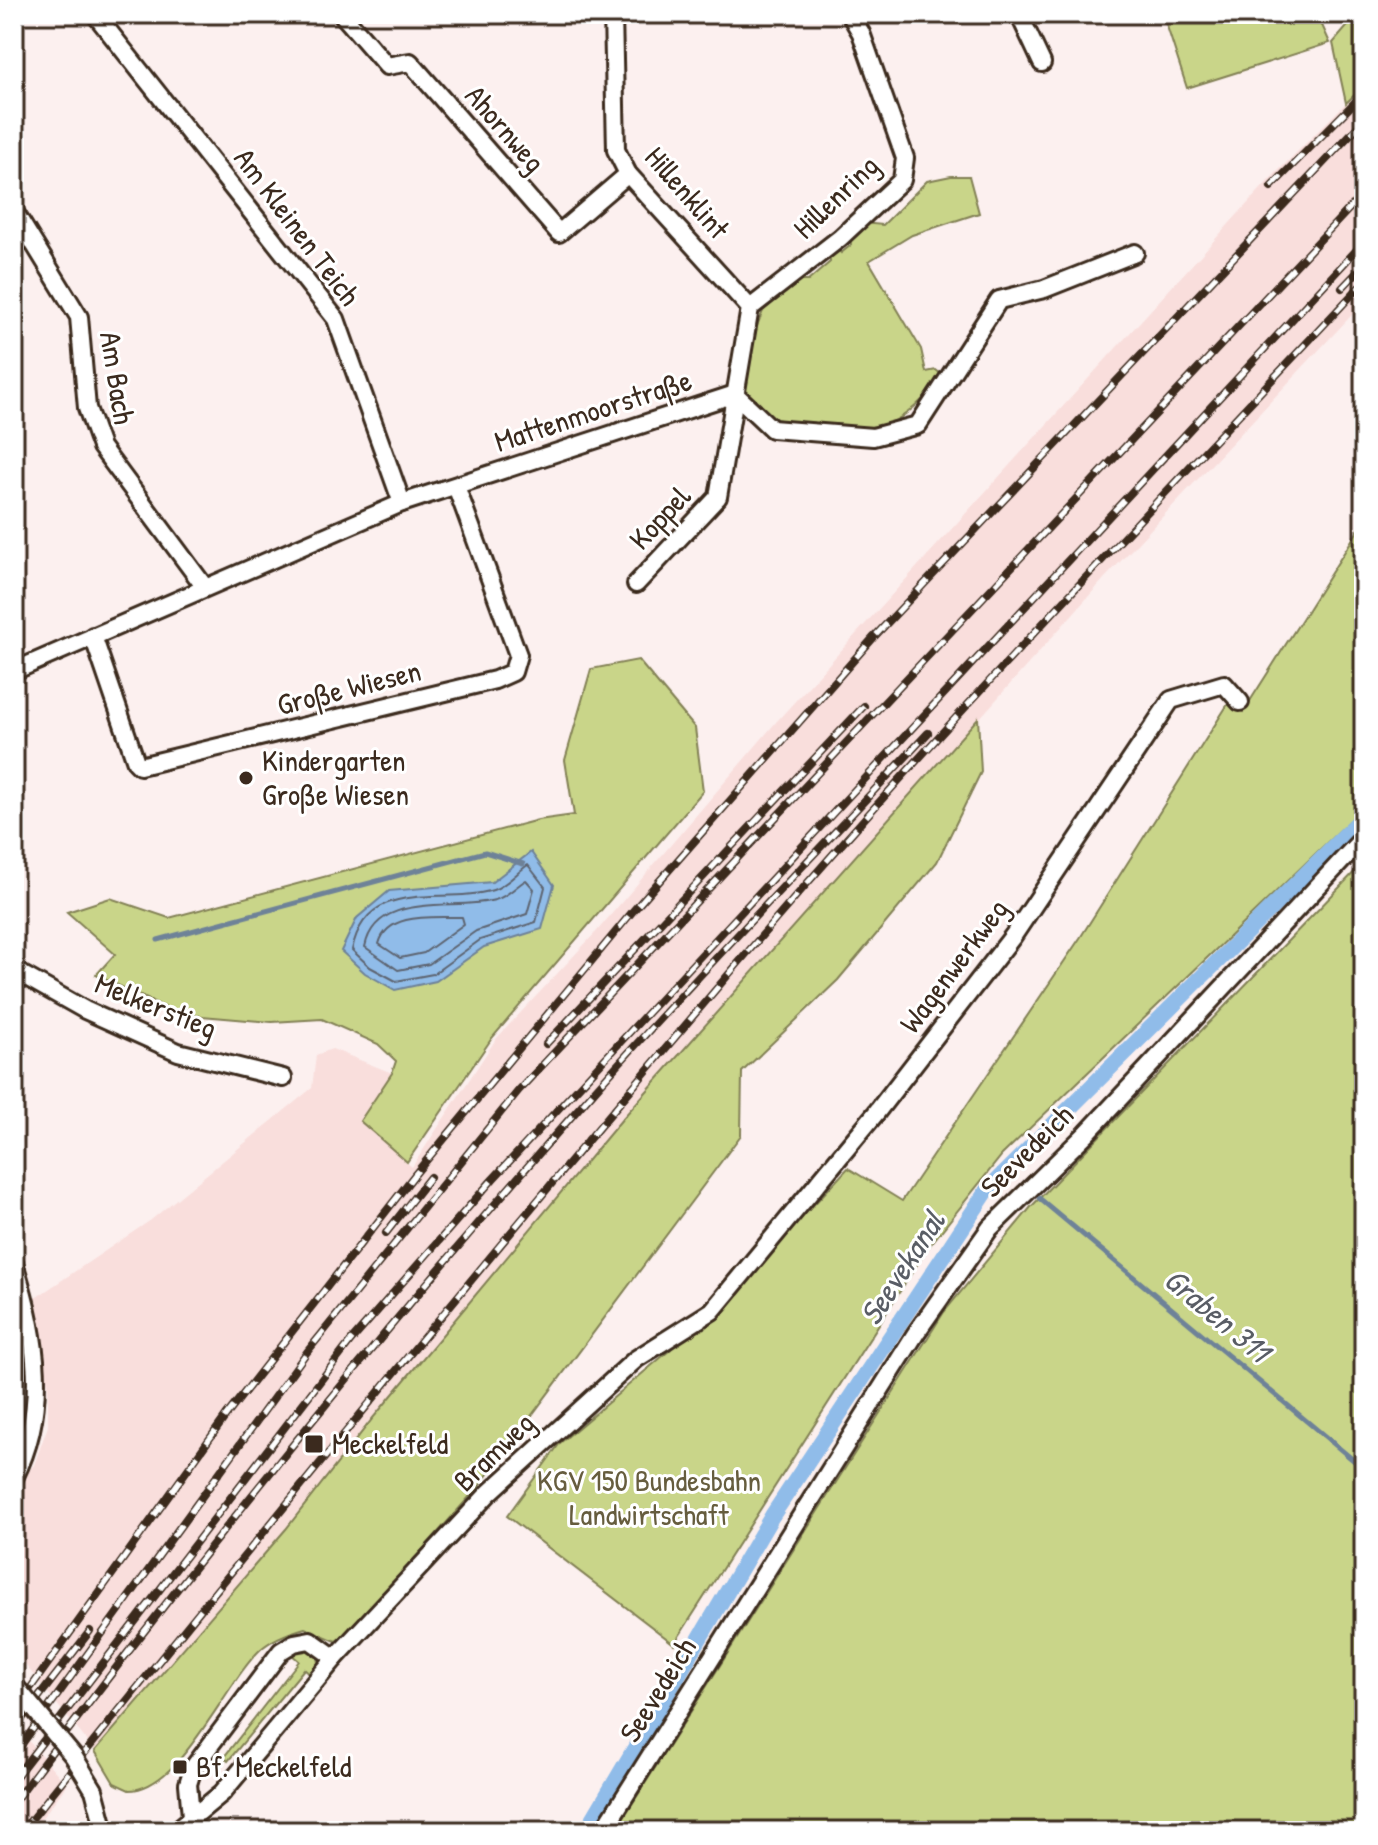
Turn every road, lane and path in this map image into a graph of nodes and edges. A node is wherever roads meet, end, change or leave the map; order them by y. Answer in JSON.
{"nodes":[{"id":1,"x":95,"y":14,"type":"edge"},
{"id":2,"x":342,"y":14,"type":"edge"},
{"id":3,"x":850,"y":14,"type":"edge"},
{"id":4,"x":1019,"y":14,"type":"edge"},
{"id":5,"x":615,"y":15,"type":"edge"},
{"id":6,"x":1042,"y":63,"type":"dead end"},
{"id":7,"x":628,"y":174,"type":"junction"},
{"id":8,"x":14,"y":211,"type":"edge"},
{"id":9,"x":1135,"y":253,"type":"dead end"},
{"id":10,"x":750,"y":308,"type":"junction"},
{"id":11,"x":735,"y":394,"type":"junction"},
{"id":12,"x":456,"y":486,"type":"junction"},
{"id":13,"x":402,"y":503,"type":"junction"},
{"id":14,"x":636,"y":584,"type":"dead end"},
{"id":15,"x":204,"y":586,"type":"junction"},
{"id":16,"x":93,"y":636,"type":"junction"},
{"id":17,"x":14,"y":671,"type":"edge"},
{"id":18,"x":1240,"y":702,"type":"dead end"},
{"id":19,"x":1364,"y":837,"type":"edge"},
{"id":20,"x":14,"y":970,"type":"edge"},
{"id":21,"x":283,"y":1078,"type":"dead end"},
{"id":22,"x":14,"y":1263,"type":"edge"},
{"id":23,"x":712,"y":1311,"type":"joint"},
{"id":24,"x":14,"y":1478,"type":"edge"},
{"id":25,"x":335,"y":1658,"type":"junction"},
{"id":26,"x":15,"y":1685,"type":"edge"},
{"id":27,"x":191,"y":1816,"type":"junction"},
{"id":28,"x":105,"y":1831,"type":"edge"},
{"id":29,"x":176,"y":1831,"type":"edge"},
{"id":30,"x":603,"y":1831,"type":"edge"}],
"edges":[{"from":1,"to":13,"type":"street","name":"Am Kleinen Teich"},
{"from":2,"to":7,"type":"street","name":"Ahornweg"},
{"from":3,"to":10,"type":"street","name":"Hillenring"},
{"from":4,"to":6,"type":"street"},
{"from":5,"to":7,"type":"street","name":"Hillenklint"},
{"from":7,"to":10,"type":"street","name":"Hillenklint"},
{"from":8,"to":15,"type":"street","name":"Am Bach"},
{"from":9,"to":11,"type":"street","name":"Mattenmoorstraße"},
{"from":10,"to":11,"type":"street"},
{"from":11,"to":12,"type":"street","name":"Mattenmoorstraße"},
{"from":11,"to":14,"type":"street","name":"Koppel"},
{"from":12,"to":13,"type":"street","name":"Mattenmoorstraße"},
{"from":12,"to":16,"type":"street","name":"Große Wiesen"},
{"from":13,"to":15,"type":"street","name":"Mattenmoorstraße"},
{"from":15,"to":16,"type":"street","name":"Mattenmoorstraße"},
{"from":16,"to":17,"type":"street","name":"Mattenmoorstraße"},
{"from":18,"to":23,"type":"street","name":"Wagenwerkweg"},
{"from":19,"to":30,"type":"street","name":"Seevedeich"},
{"from":20,"to":21,"type":"street","name":"Melkerstieg"},
{"from":22,"to":24,"type":"street"},
{"from":23,"to":25,"type":"street","name":"Bramweg"},
{"from":25,"to":27,"type":"street","name":"Bramweg"},
{"from":25,"to":27,"type":"street"},
{"from":26,"to":28,"type":"street","bridge":true},
{"from":27,"to":29,"type":"street","name":"Bramweg"}]}
